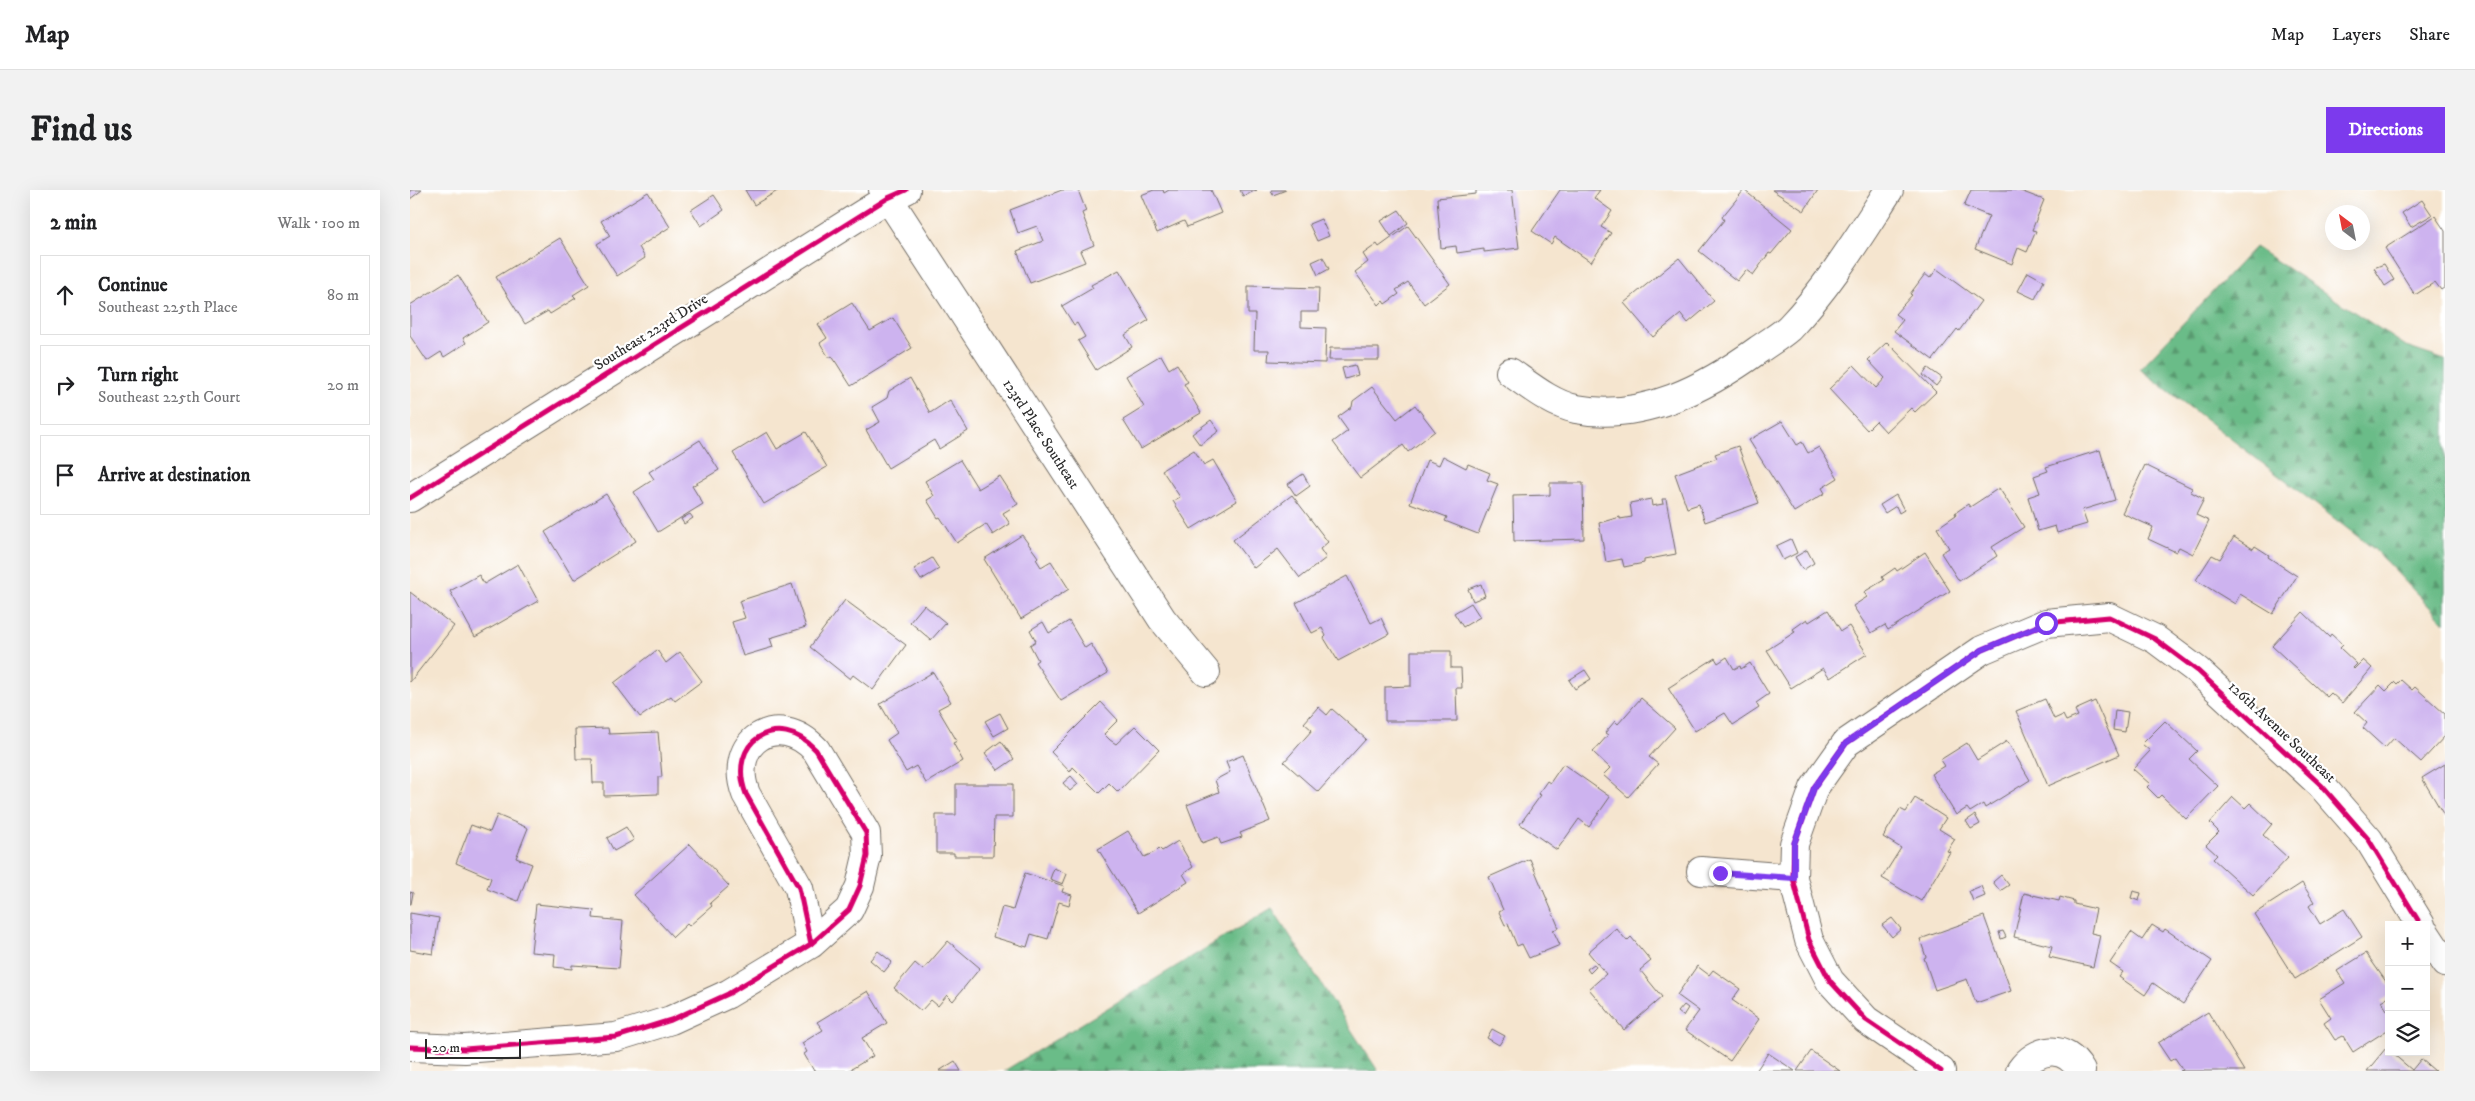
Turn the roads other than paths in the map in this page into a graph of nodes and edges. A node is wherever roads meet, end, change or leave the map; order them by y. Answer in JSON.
{"nodes":[{"id":1,"x":1889,"y":190,"type":"edge"},
{"id":2,"x":892,"y":193,"type":"edge"},
{"id":3,"x":1510,"y":372,"type":"dead end"},
{"id":4,"x":410,"y":498,"type":"edge"},
{"id":5,"x":1206,"y":672,"type":"dead end"},
{"id":6,"x":1701,"y":872,"type":"dead end"},
{"id":7,"x":1794,"y":878,"type":"junction"},
{"id":8,"x":2419,"y":921,"type":"edge"},
{"id":9,"x":2430,"y":940,"type":"edge"},
{"id":10,"x":812,"y":944,"type":"junction"},
{"id":11,"x":2445,"y":964,"type":"edge"},
{"id":12,"x":410,"y":1047,"type":"edge"},
{"id":13,"x":1941,"y":1071,"type":"edge"},
{"id":14,"x":2020,"y":1071,"type":"edge"},
{"id":15,"x":2082,"y":1071,"type":"edge"}],
"edges":[{"from":1,"to":3,"type":"street"},
{"from":2,"to":4,"type":"street","name":"Southeast 223rd Drive"},
{"from":2,"to":5,"type":"street","name":"123rd Place Southeast"},
{"from":6,"to":7,"type":"street"},
{"from":7,"to":8,"type":"street","name":"126th Avenue Southeast"},
{"from":7,"to":13,"type":"street"},
{"from":9,"to":11,"type":"street"},
{"from":10,"to":10,"type":"street"},
{"from":10,"to":12,"type":"street"},
{"from":14,"to":15,"type":"street"}]}
